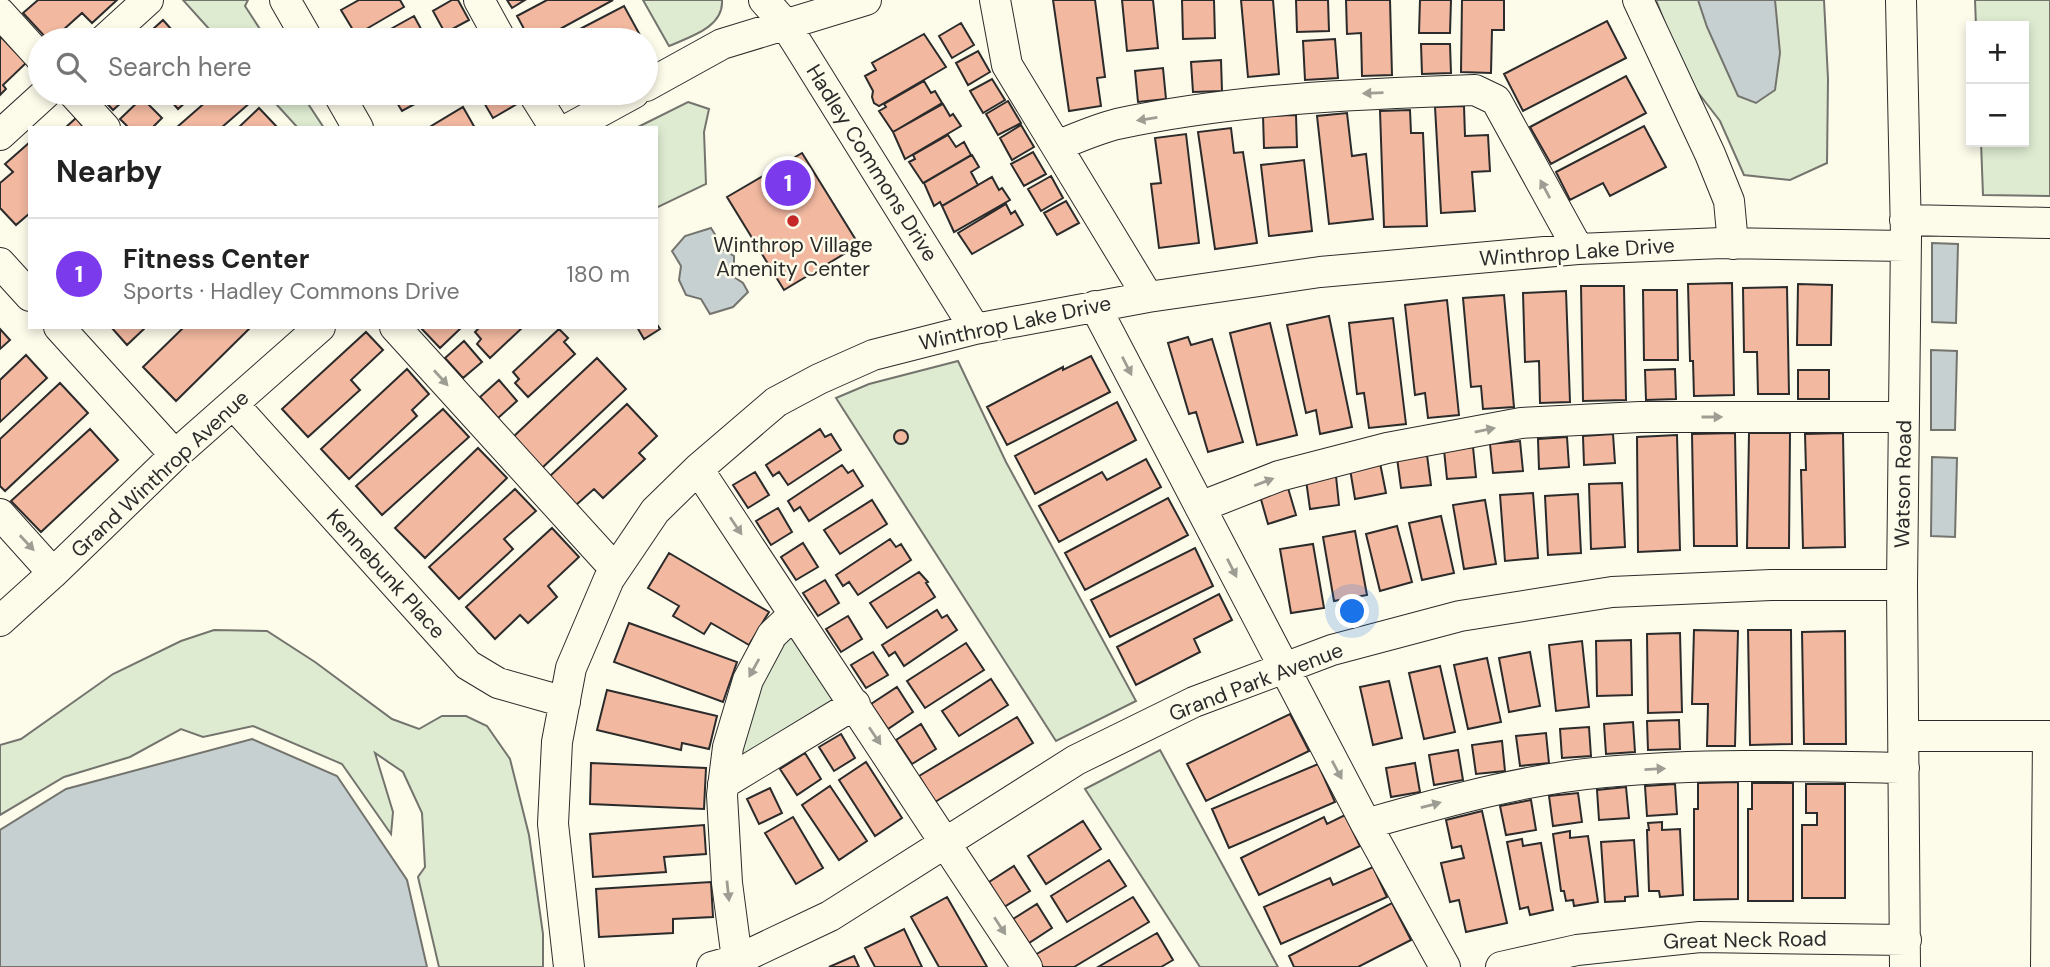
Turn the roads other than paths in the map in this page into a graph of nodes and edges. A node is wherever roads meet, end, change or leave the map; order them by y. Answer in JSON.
{"nodes":[{"id":1,"x":148,"y":0,"type":"edge"},
{"id":2,"x":285,"y":0,"type":"edge"},
{"id":3,"x":479,"y":0,"type":"edge"},
{"id":4,"x":764,"y":0,"type":"edge"},
{"id":5,"x":866,"y":0,"type":"edge"},
{"id":6,"x":995,"y":0,"type":"edge"},
{"id":7,"x":1638,"y":0,"type":"edge"},
{"id":8,"x":1901,"y":0,"type":"edge"},
{"id":9,"x":0,"y":13,"type":"edge"},
{"id":10,"x":785,"y":24,"type":"junction"},
{"id":11,"x":117,"y":28,"type":"edge"},
{"id":12,"x":301,"y":28,"type":"edge"},
{"id":13,"x":494,"y":28,"type":"edge"},
{"id":14,"x":28,"y":44,"type":"edge"},
{"id":15,"x":658,"y":79,"type":"edge"},
{"id":16,"x":33,"y":105,"type":"edge"},
{"id":17,"x":84,"y":105,"type":"edge"},
{"id":18,"x":345,"y":105,"type":"edge"},
{"id":19,"x":541,"y":105,"type":"edge"},
{"id":20,"x":612,"y":105,"type":"edge"},
{"id":21,"x":103,"y":126,"type":"edge"},
{"id":22,"x":357,"y":126,"type":"edge"},
{"id":23,"x":554,"y":126,"type":"edge"},
{"id":24,"x":574,"y":126,"type":"edge"},
{"id":25,"x":0,"y":135,"type":"edge"},
{"id":26,"x":1057,"y":146,"type":"junction"},
{"id":27,"x":2050,"y":223,"type":"edge"},
{"id":28,"x":1905,"y":233,"type":"junction"},
{"id":29,"x":1733,"y":244,"type":"junction"},
{"id":30,"x":1578,"y":249,"type":"junction"},
{"id":31,"x":0,"y":263,"type":"edge"},
{"id":32,"x":28,"y":294,"type":"edge"},
{"id":33,"x":1148,"y":297,"type":"junction"},
{"id":34,"x":1095,"y":306,"type":"junction"},
{"id":35,"x":975,"y":328,"type":"junction"},
{"id":36,"x":61,"y":329,"type":"edge"},
{"id":37,"x":397,"y":329,"type":"edge"},
{"id":38,"x":305,"y":332,"type":"edge"},
{"id":39,"x":234,"y":405,"type":"junction"},
{"id":40,"x":1904,"y":417,"type":"junction"},
{"id":41,"x":175,"y":455,"type":"junction"},
{"id":42,"x":698,"y":469,"type":"junction"},
{"id":43,"x":1200,"y":507,"type":"junction"},
{"id":44,"x":0,"y":514,"type":"edge"},
{"id":45,"x":615,"y":569,"type":"junction"},
{"id":46,"x":53,"y":573,"type":"junction"},
{"id":47,"x":1902,"y":585,"type":"junction"},
{"id":48,"x":794,"y":614,"type":"junction"},
{"id":49,"x":0,"y":621,"type":"edge"},
{"id":50,"x":1283,"y":668,"type":"junction"},
{"id":51,"x":565,"y":702,"type":"junction"},
{"id":52,"x":855,"y":704,"type":"junction"},
{"id":53,"x":1904,"y":736,"type":"junction"},
{"id":54,"x":1905,"y":768,"type":"junction"},
{"id":55,"x":723,"y":784,"type":"junction"},
{"id":56,"x":1366,"y":824,"type":"junction"},
{"id":57,"x":946,"y":842,"type":"junction"},
{"id":58,"x":1905,"y":954,"type":"edge"},
{"id":59,"x":729,"y":965,"type":"edge"},
{"id":60,"x":569,"y":967,"type":"edge"},
{"id":61,"x":1027,"y":967,"type":"edge"},
{"id":62,"x":1445,"y":967,"type":"edge"},
{"id":63,"x":1502,"y":967,"type":"edge"},
{"id":64,"x":2046,"y":967,"type":"edge"}],
"edges":[{"from":1,"to":11,"type":"street"},
{"from":2,"to":12,"type":"street"},
{"from":3,"to":13,"type":"street"},
{"from":4,"to":10,"type":"street","name":"Hadley Commons Drive"},
{"from":5,"to":10,"type":"street"},
{"from":6,"to":26,"type":"street"},
{"from":7,"to":29,"type":"street"},
{"from":8,"to":28,"type":"street","name":"Watson Road"},
{"from":9,"to":14,"type":"street"},
{"from":10,"to":15,"type":"street"},
{"from":10,"to":35,"type":"street","name":"Hadley Commons Drive"},
{"from":16,"to":25,"type":"street"},
{"from":17,"to":21,"type":"street"},
{"from":18,"to":22,"type":"street"},
{"from":19,"to":23,"type":"street"},
{"from":20,"to":24,"type":"street"},
{"from":30,"to":26,"type":"street","one_way":true},
{"from":26,"to":33,"type":"street"},
{"from":27,"to":28,"type":"street","name":"Winthrop Lake Drive"},
{"from":28,"to":29,"type":"street","name":"Winthrop Lake Drive"},
{"from":28,"to":40,"type":"street","name":"Watson Road"},
{"from":29,"to":30,"type":"street","name":"Winthrop Lake Drive"},
{"from":30,"to":33,"type":"street","name":"Winthrop Lake Drive"},
{"from":31,"to":32,"type":"street"},
{"from":33,"to":34,"type":"street","name":"Winthrop Lake Drive"},
{"from":34,"to":35,"type":"street","name":"Winthrop Lake Drive"},
{"from":34,"to":43,"type":"street","one_way":true},
{"from":35,"to":42,"type":"street","name":"Winthrop Lake Drive"},
{"from":36,"to":41,"type":"street"},
{"from":37,"to":45,"type":"street","one_way":true},
{"from":38,"to":39,"type":"street","name":"Grand Winthrop Avenue"},
{"from":39,"to":41,"type":"street","name":"Grand Winthrop Avenue"},
{"from":39,"to":51,"type":"street","name":"Kennebunk Place"},
{"from":43,"to":40,"type":"street","one_way":true},
{"from":40,"to":47,"type":"street","name":"Watson Road"},
{"from":41,"to":46,"type":"street","name":"Grand Winthrop Avenue"},
{"from":42,"to":45,"type":"street","name":"Winthrop Lake Drive"},
{"from":42,"to":48,"type":"street","one_way":true},
{"from":43,"to":50,"type":"street","one_way":true},
{"from":44,"to":46,"type":"street","one_way":true},
{"from":45,"to":51,"type":"street","name":"Winthrop Lake Drive"},
{"from":46,"to":49,"type":"street","name":"Grand Winthrop Avenue"},
{"from":47,"to":50,"type":"street","name":"Grand Park Avenue"},
{"from":47,"to":53,"type":"street","name":"Watson Road"},
{"from":48,"to":52,"type":"street"},
{"from":48,"to":55,"type":"street","one_way":true},
{"from":50,"to":56,"type":"street","one_way":true},
{"from":50,"to":57,"type":"street","name":"Grand Park Avenue"},
{"from":51,"to":60,"type":"street","name":"Winthrop Lake Drive"},
{"from":52,"to":55,"type":"street"},
{"from":52,"to":57,"type":"street","one_way":true},
{"from":53,"to":54,"type":"street","name":"Watson Road"},
{"from":53,"to":64,"type":"street"},
{"from":56,"to":54,"type":"street","one_way":true},
{"from":54,"to":58,"type":"street","name":"Watson Road"},
{"from":55,"to":59,"type":"street","one_way":true},
{"from":56,"to":62,"type":"street"},
{"from":57,"to":59,"type":"street","name":"Grand Park Avenue"},
{"from":57,"to":61,"type":"street","one_way":true},
{"from":58,"to":63,"type":"street","name":"Great Neck Road"}]}
